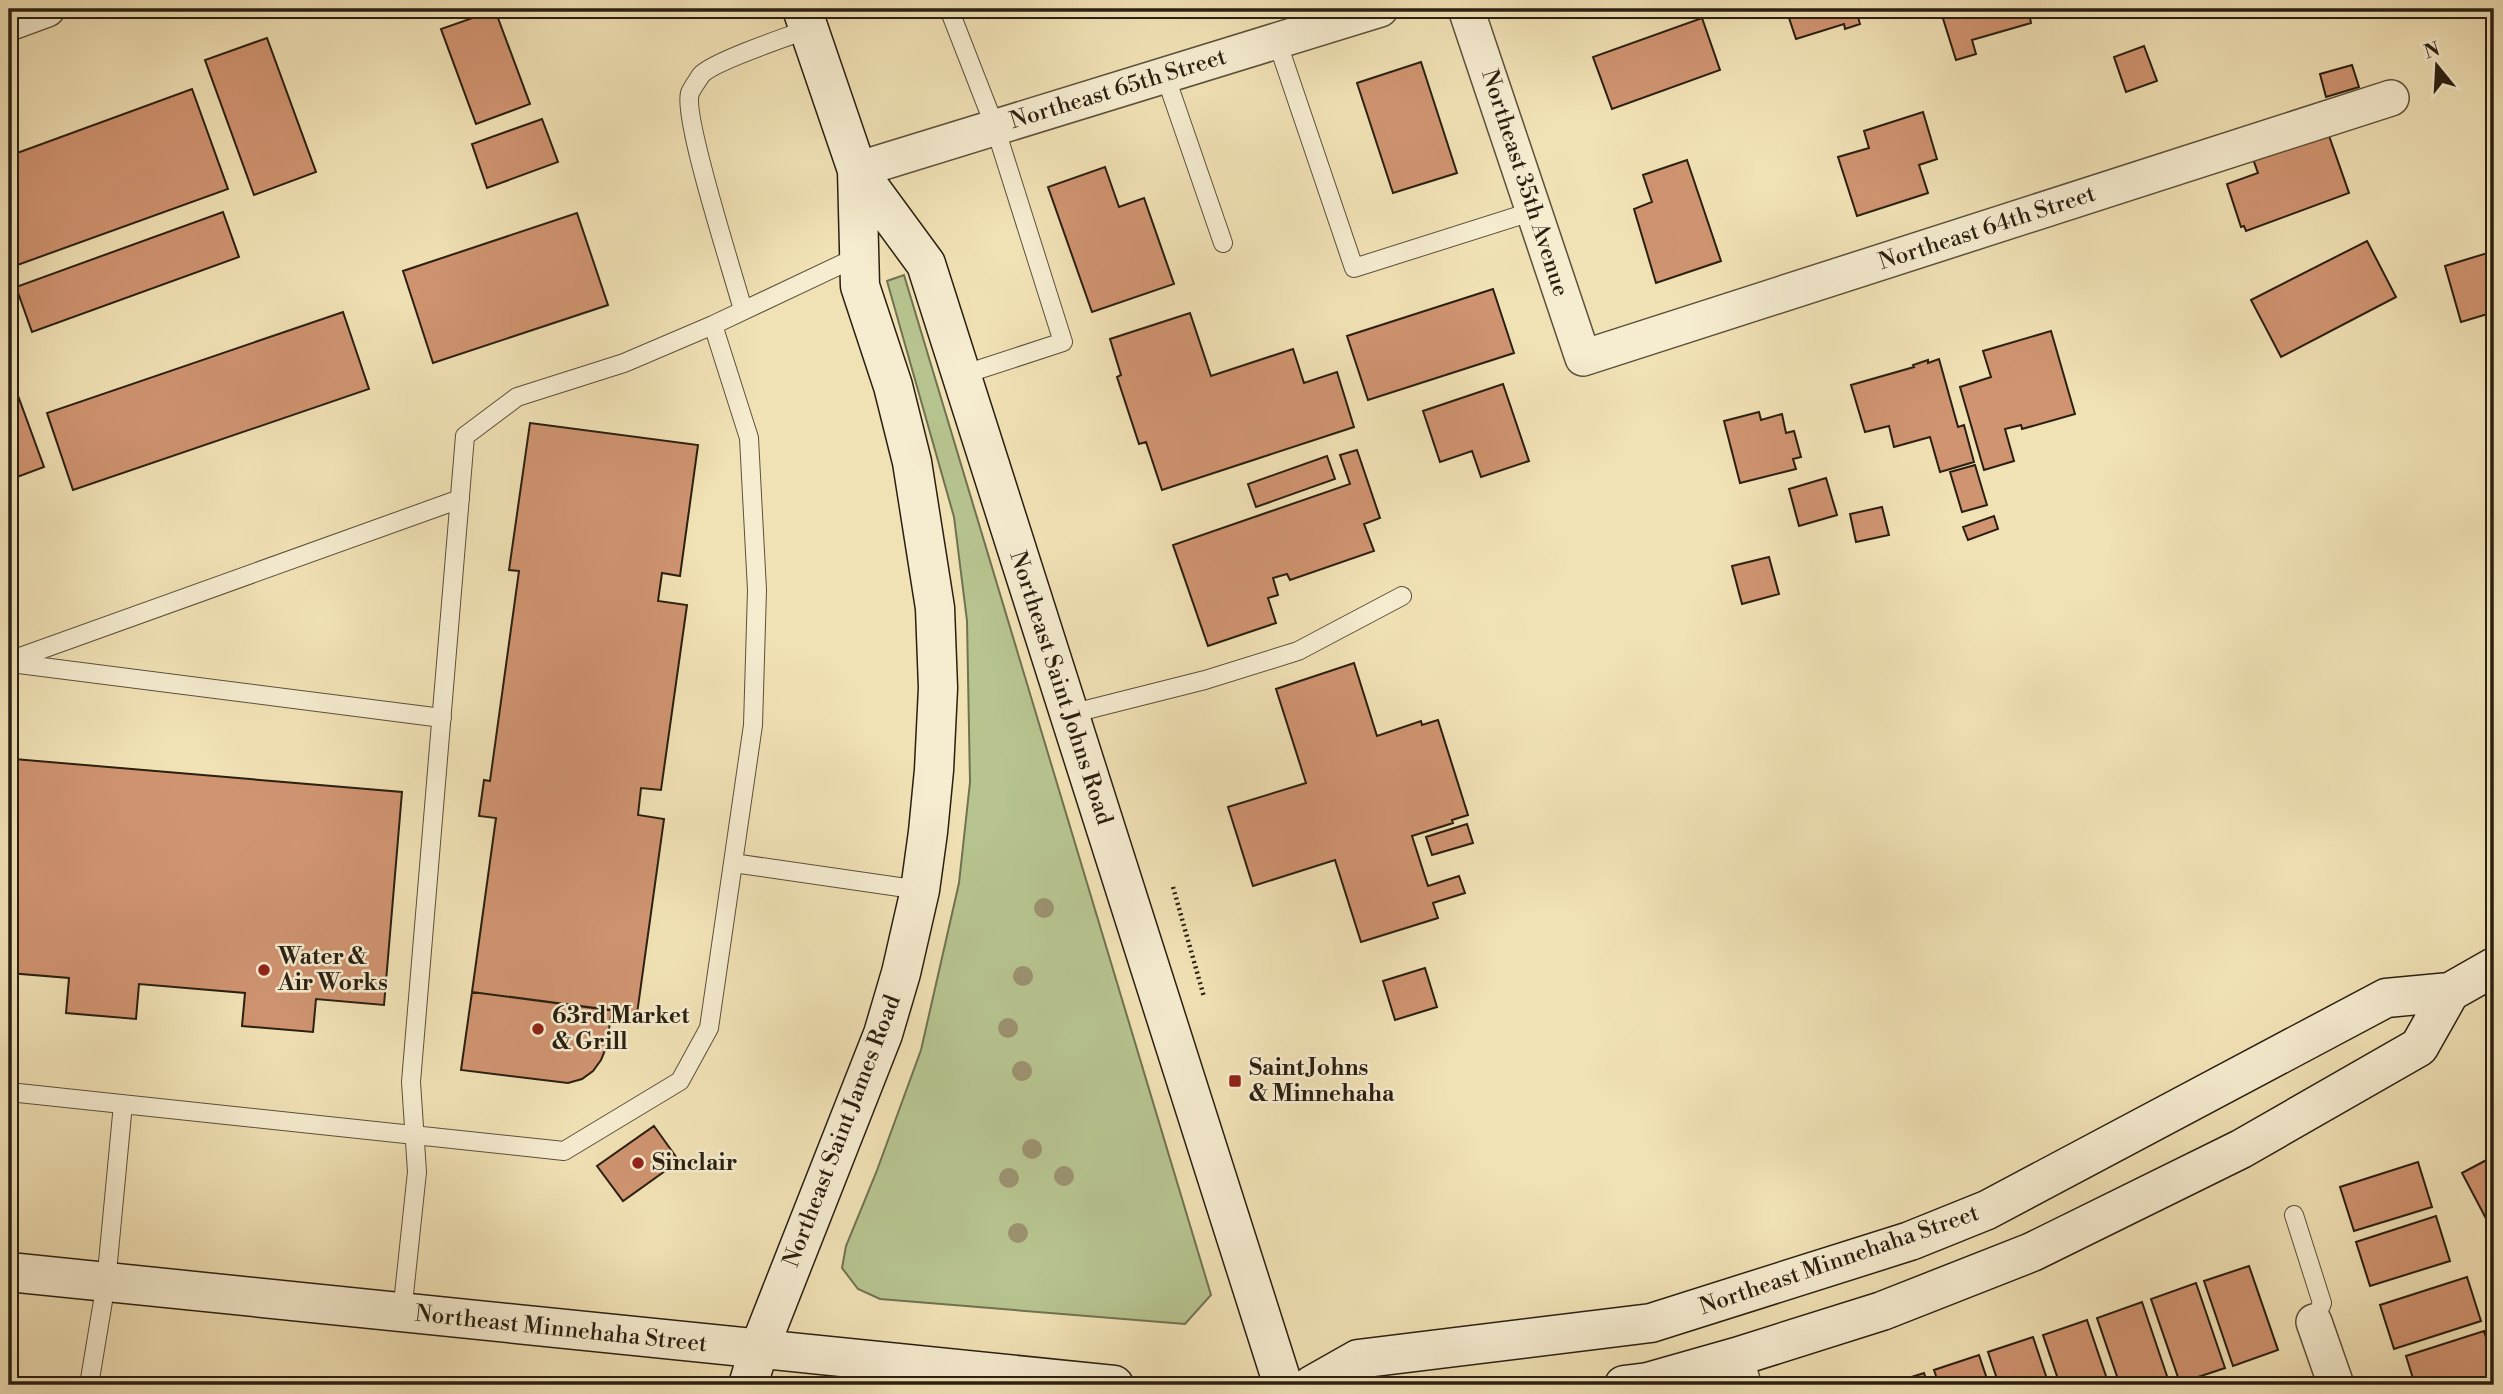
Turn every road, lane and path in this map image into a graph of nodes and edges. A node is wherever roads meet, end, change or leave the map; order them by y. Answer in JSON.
{"nodes":[{"id":1,"x":47,"y":9,"type":"edge"},
{"id":2,"x":949,"y":9,"type":"edge"},
{"id":3,"x":1380,"y":9,"type":"edge"},
{"id":4,"x":1466,"y":9,"type":"edge"},
{"id":5,"x":805,"y":19,"type":"edge"},
{"id":6,"x":9,"y":23,"type":"edge"},
{"id":7,"x":1277,"y":41,"type":"junction"},
{"id":8,"x":1165,"y":75,"type":"junction"},
{"id":9,"x":2391,"y":98,"type":"dead end"},
{"id":10,"x":995,"y":127,"type":"junction"},
{"id":11,"x":857,"y":170,"type":"junction"},
{"id":12,"x":1534,"y":211,"type":"junction"},
{"id":13,"x":1223,"y":243,"type":"dead end"},
{"id":14,"x":859,"y":256,"type":"junction"},
{"id":15,"x":743,"y":310,"type":"junction"},
{"id":16,"x":713,"y":325,"type":"junction"},
{"id":17,"x":1583,"y":358,"type":"joint"},
{"id":18,"x":962,"y":375,"type":"junction"},
{"id":19,"x":460,"y":499,"type":"junction"},
{"id":20,"x":1402,"y":596,"type":"dead end"},
{"id":21,"x":9,"y":662,"type":"edge"},
{"id":22,"x":1070,"y":714,"type":"junction"},
{"id":23,"x":442,"y":718,"type":"junction"},
{"id":24,"x":733,"y":863,"type":"junction"},
{"id":25,"x":920,"y":890,"type":"junction"},
{"id":26,"x":2494,"y":967,"type":"edge"},
{"id":27,"x":2449,"y":992,"type":"junction"},
{"id":28,"x":9,"y":1092,"type":"edge"},
{"id":29,"x":123,"y":1104,"type":"junction"},
{"id":30,"x":415,"y":1135,"type":"junction"},
{"id":31,"x":2294,"y":1215,"type":"dead end"},
{"id":32,"x":9,"y":1272,"type":"edge"},
{"id":33,"x":106,"y":1283,"type":"junction"},
{"id":34,"x":402,"y":1313,"type":"junction"},
{"id":35,"x":2314,"y":1322,"type":"joint"},
{"id":36,"x":759,"y":1349,"type":"junction"},
{"id":37,"x":1740,"y":1371,"type":"edge"},
{"id":38,"x":89,"y":1385,"type":"edge"},
{"id":39,"x":748,"y":1385,"type":"edge"},
{"id":40,"x":1114,"y":1385,"type":"edge"},
{"id":41,"x":1283,"y":1385,"type":"edge"},
{"id":42,"x":1312,"y":1385,"type":"edge"},
{"id":43,"x":1624,"y":1385,"type":"edge"},
{"id":44,"x":2336,"y":1385,"type":"edge"}],
"edges":[{"from":1,"to":6,"type":"street"},
{"from":2,"to":10,"type":"lane"},
{"from":3,"to":7,"type":"street","name":"Northeast 65th Street"},
{"from":4,"to":12,"type":"street","name":"Northeast 35th Avenue"},
{"from":5,"to":11,"type":"main road","name":"Northeast Saint Johns Road"},
{"from":5,"to":15,"type":"lane"},
{"from":7,"to":8,"type":"street","name":"Northeast 65th Street"},
{"from":7,"to":12,"type":"lane"},
{"from":8,"to":10,"type":"street","name":"Northeast 65th Street"},
{"from":8,"to":13,"type":"lane"},
{"from":9,"to":17,"type":"street","name":"Northeast 64th Street"},
{"from":10,"to":11,"type":"street","name":"Northeast 65th Street"},
{"from":10,"to":18,"type":"lane"},
{"from":11,"to":14,"type":"main road","name":"Northeast Saint James Road"},
{"from":11,"to":18,"type":"main road","name":"Northeast Saint Johns Road"},
{"from":12,"to":17,"type":"street","name":"Northeast 35th Avenue"},
{"from":14,"to":15,"type":"lane"},
{"from":14,"to":25,"type":"main road","name":"Northeast Saint James Road"},
{"from":15,"to":16,"type":"lane"},
{"from":16,"to":19,"type":"lane"},
{"from":16,"to":24,"type":"lane"},
{"from":18,"to":22,"type":"main road","name":"Northeast Saint Johns Road"},
{"from":19,"to":21,"type":"lane"},
{"from":19,"to":23,"type":"lane"},
{"from":20,"to":22,"type":"lane"},
{"from":21,"to":23,"type":"lane"},
{"from":22,"to":41,"type":"main road","name":"Northeast Saint Johns Road"},
{"from":23,"to":30,"type":"lane"},
{"from":24,"to":25,"type":"lane"},
{"from":24,"to":30,"type":"lane"},
{"from":25,"to":36,"type":"main road","name":"Northeast Saint James Road"},
{"from":26,"to":27,"type":"main road","name":"Northeast Minnehaha Street"},
{"from":27,"to":37,"type":"main road"},
{"from":27,"to":42,"type":"main road","name":"Northeast Minnehaha Street"},
{"from":28,"to":29,"type":"lane"},
{"from":29,"to":30,"type":"lane"},
{"from":29,"to":33,"type":"lane"},
{"from":30,"to":34,"type":"lane"},
{"from":31,"to":35,"type":"lane"},
{"from":32,"to":33,"type":"main road","name":"Northeast Minnehaha Street"},
{"from":33,"to":34,"type":"main road","name":"Northeast Minnehaha Street"},
{"from":33,"to":38,"type":"lane"},
{"from":34,"to":36,"type":"main road","name":"Northeast Minnehaha Street"},
{"from":35,"to":44,"type":"street"},
{"from":36,"to":39,"type":"main road","name":"Northeast Saint James Road"},
{"from":36,"to":40,"type":"main road","name":"Northeast Minnehaha Street"},
{"from":37,"to":43,"type":"main road"}]}
